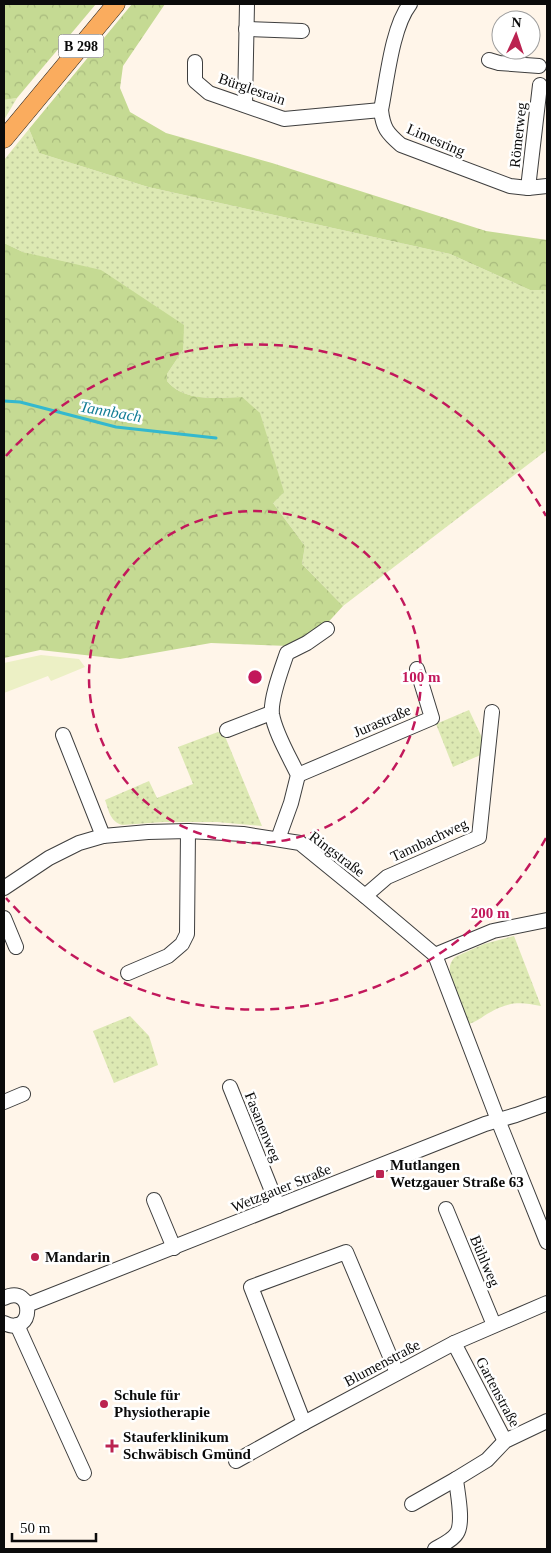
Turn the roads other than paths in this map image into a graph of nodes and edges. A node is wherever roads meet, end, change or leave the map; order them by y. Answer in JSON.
{"nodes":[{"id":1,"x":116,"y":4,"type":"edge"},
{"id":2,"x":247,"y":4,"type":"edge"},
{"id":3,"x":410,"y":4,"type":"edge"},
{"id":4,"x":246,"y":30,"type":"junction"},
{"id":5,"x":302,"y":31,"type":"dead end"},
{"id":6,"x":489,"y":60,"type":"dead end"},
{"id":7,"x":195,"y":62,"type":"dead end"},
{"id":8,"x":543,"y":66,"type":"edge"},
{"id":9,"x":544,"y":85,"type":"edge"},
{"id":10,"x":245,"y":105,"type":"junction"},
{"id":11,"x":381,"y":110,"type":"junction"},
{"id":12,"x":4,"y":139,"type":"edge"},
{"id":13,"x":547,"y":186,"type":"edge"},
{"id":14,"x":528,"y":188,"type":"junction"},
{"id":15,"x":327,"y":629,"type":"dead end"},
{"id":16,"x":417,"y":669,"type":"dead end"},
{"id":17,"x":492,"y":712,"type":"dead end"},
{"id":18,"x":271,"y":713,"type":"junction"},
{"id":19,"x":227,"y":730,"type":"dead end"},
{"id":20,"x":63,"y":735,"type":"dead end"},
{"id":21,"x":298,"y":775,"type":"junction"},
{"id":22,"x":188,"y":831,"type":"junction"},
{"id":23,"x":103,"y":836,"type":"junction"},
{"id":24,"x":278,"y":839,"type":"junction"},
{"id":25,"x":4,"y":888,"type":"edge"},
{"id":26,"x":365,"y":896,"type":"junction"},
{"id":27,"x":4,"y":918,"type":"edge"},
{"id":28,"x":547,"y":920,"type":"edge"},
{"id":29,"x":16,"y":946,"type":"dead end"},
{"id":30,"x":435,"y":955,"type":"junction"},
{"id":31,"x":128,"y":973,"type":"dead end"},
{"id":32,"x":230,"y":1087,"type":"dead end"},
{"id":33,"x":23,"y":1094,"type":"dead end"},
{"id":34,"x":4,"y":1102,"type":"edge"},
{"id":35,"x":547,"y":1104,"type":"edge"},
{"id":36,"x":498,"y":1120,"type":"junction"},
{"id":37,"x":154,"y":1200,"type":"dead end"},
{"id":38,"x":278,"y":1206,"type":"junction"},
{"id":39,"x":446,"y":1209,"type":"dead end"},
{"id":40,"x":547,"y":1242,"type":"edge"},
{"id":41,"x":174,"y":1248,"type":"junction"},
{"id":42,"x":4,"y":1298,"type":"edge"},
{"id":43,"x":547,"y":1303,"type":"edge"},
{"id":44,"x":27,"y":1305,"type":"junction"},
{"id":45,"x":11,"y":1324,"type":"edge"},
{"id":46,"x":494,"y":1325,"type":"junction"},
{"id":47,"x":454,"y":1343,"type":"junction"},
{"id":48,"x":397,"y":1373,"type":"junction"},
{"id":49,"x":547,"y":1421,"type":"edge"},
{"id":50,"x":304,"y":1423,"type":"junction"},
{"id":51,"x":505,"y":1441,"type":"junction"},
{"id":52,"x":236,"y":1461,"type":"dead end"},
{"id":53,"x":84,"y":1473,"type":"dead end"},
{"id":54,"x":456,"y":1478,"type":"junction"},
{"id":55,"x":412,"y":1504,"type":"dead end"},
{"id":56,"x":435,"y":1549,"type":"edge"}],
"edges":[{"from":1,"to":12,"type":"main road","number":"B 298"},
{"from":2,"to":4,"type":"street"},
{"from":3,"to":11,"type":"street","name":"Limesring"},
{"from":4,"to":5,"type":"street"},
{"from":4,"to":10,"type":"street"},
{"from":6,"to":8,"type":"street","name":"Römerweg"},
{"from":7,"to":10,"type":"street","name":"Bürglesrain"},
{"from":8,"to":9,"type":"street","name":"Römerweg"},
{"from":9,"to":14,"type":"street","name":"Römerweg"},
{"from":10,"to":11,"type":"street","name":"Bürglesrain"},
{"from":11,"to":14,"type":"street","name":"Limesring"},
{"from":13,"to":14,"type":"street","name":"Limesring"},
{"from":15,"to":18,"type":"street"},
{"from":16,"to":21,"type":"street","name":"Jurastraße"},
{"from":17,"to":26,"type":"street","name":"Tannbachweg"},
{"from":18,"to":19,"type":"street"},
{"from":18,"to":21,"type":"street"},
{"from":20,"to":23,"type":"street"},
{"from":21,"to":24,"type":"street"},
{"from":22,"to":23,"type":"street","name":"Ringstraße"},
{"from":22,"to":24,"type":"street","name":"Ringstraße"},
{"from":22,"to":31,"type":"street"},
{"from":23,"to":25,"type":"street","name":"Ringstraße"},
{"from":24,"to":26,"type":"street","name":"Ringstraße"},
{"from":26,"to":30,"type":"street","name":"Ringstraße"},
{"from":27,"to":29,"type":"street"},
{"from":28,"to":30,"type":"street"},
{"from":30,"to":36,"type":"street","name":"Ringstraße"},
{"from":32,"to":38,"type":"street","name":"Fasanenweg"},
{"from":33,"to":34,"type":"street"},
{"from":35,"to":36,"type":"street","name":"Wetzgauer Straße"},
{"from":36,"to":38,"type":"street","name":"Wetzgauer Straße"},
{"from":36,"to":40,"type":"street","name":"Ringstraße"},
{"from":37,"to":41,"type":"street"},
{"from":38,"to":41,"type":"street","name":"Wetzgauer Straße"},
{"from":39,"to":46,"type":"street","name":"Bühlweg"},
{"from":41,"to":44,"type":"street","name":"Wetzgauer Straße"},
{"from":42,"to":44,"type":"street"},
{"from":43,"to":46,"type":"street","name":"Blumenstraße"},
{"from":44,"to":45,"type":"street"},
{"from":45,"to":53,"type":"street"},
{"from":46,"to":47,"type":"street","name":"Blumenstraße"},
{"from":47,"to":48,"type":"street","name":"Blumenstraße"},
{"from":47,"to":51,"type":"street","name":"Gartenstraße"},
{"from":48,"to":50,"type":"street","name":"Blumenstraße"},
{"from":48,"to":50,"type":"street"},
{"from":49,"to":51,"type":"street","name":"Gartenstraße"},
{"from":50,"to":52,"type":"street","name":"Blumenstraße"},
{"from":51,"to":54,"type":"street"},
{"from":54,"to":55,"type":"street"},
{"from":54,"to":56,"type":"street"}]}
